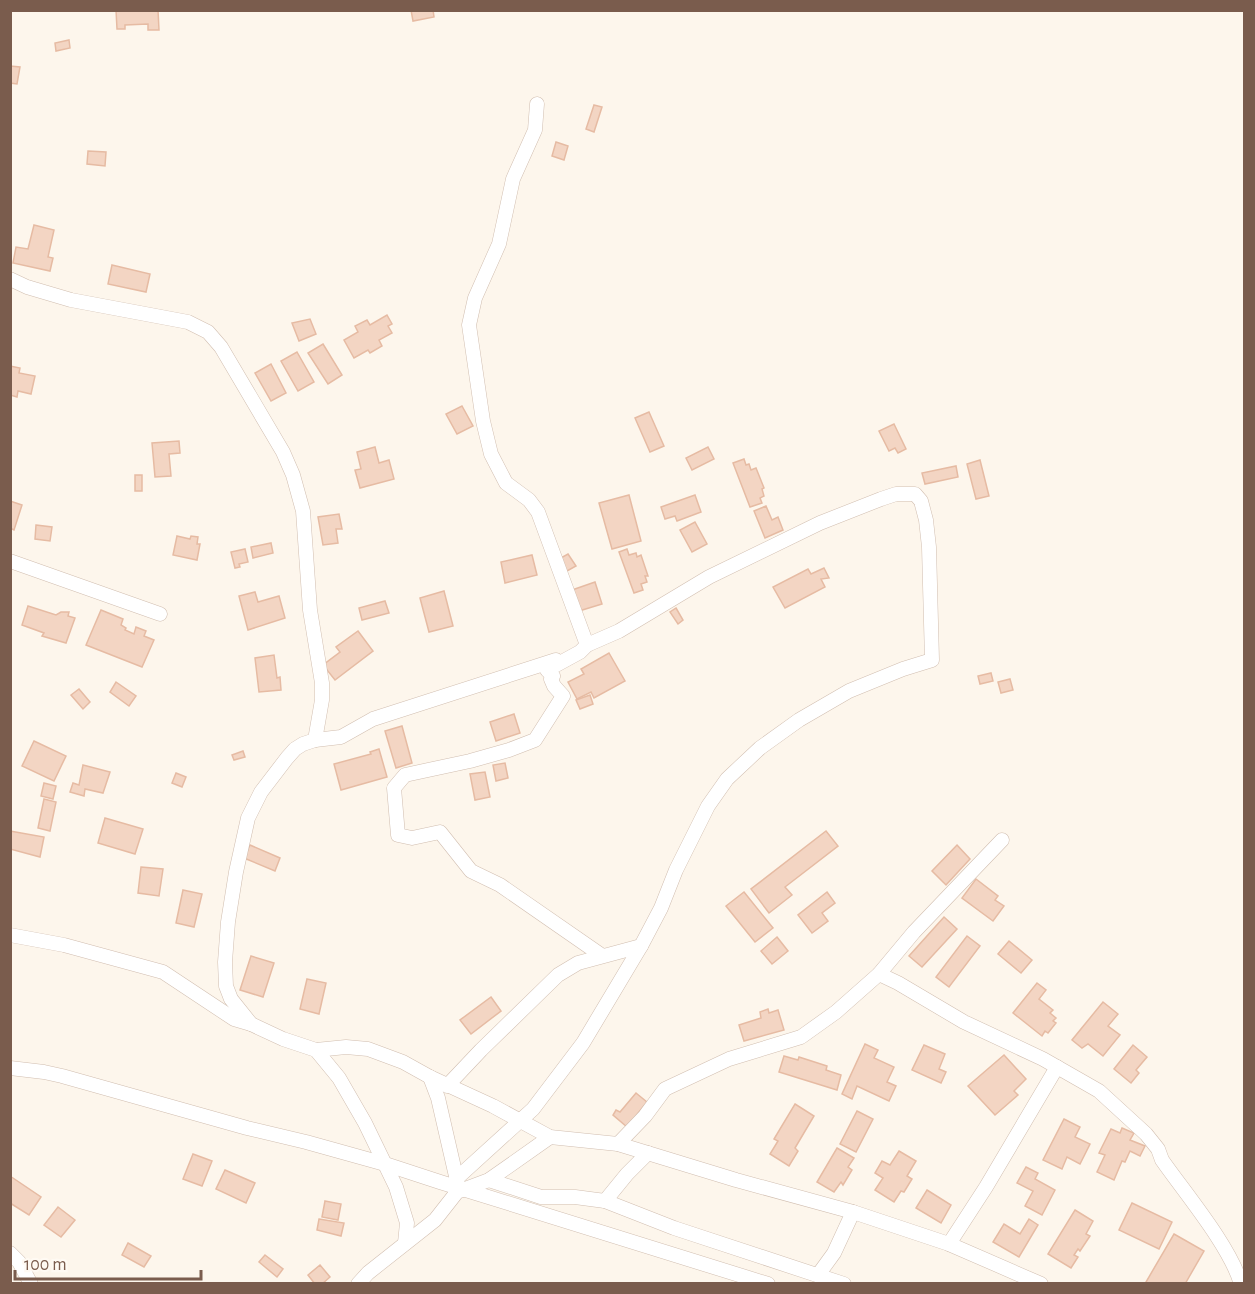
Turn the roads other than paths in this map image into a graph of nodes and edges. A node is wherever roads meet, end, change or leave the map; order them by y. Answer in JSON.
{"nodes":[{"id":1,"x":537,"y":104,"type":"dead end"},
{"id":2,"x":10,"y":279,"type":"edge"},
{"id":3,"x":10,"y":561,"type":"edge"},
{"id":4,"x":160,"y":614,"type":"dead end"},
{"id":5,"x":584,"y":649,"type":"junction"},
{"id":6,"x":315,"y":740,"type":"junction"},
{"id":7,"x":1002,"y":840,"type":"dead end"},
{"id":8,"x":10,"y":935,"type":"edge"},
{"id":9,"x":640,"y":946,"type":"junction"},
{"id":10,"x":601,"y":955,"type":"junction"},
{"id":11,"x":879,"y":974,"type":"junction"},
{"id":12,"x":251,"y":1024,"type":"junction"},
{"id":13,"x":316,"y":1050,"type":"junction"},
{"id":14,"x":1057,"y":1066,"type":"junction"},
{"id":15,"x":10,"y":1068,"type":"edge"},
{"id":16,"x":430,"y":1077,"type":"junction"},
{"id":17,"x":447,"y":1086,"type":"junction"},
{"id":18,"x":521,"y":1120,"type":"junction"},
{"id":19,"x":550,"y":1137,"type":"junction"},
{"id":20,"x":618,"y":1144,"type":"junction"},
{"id":21,"x":648,"y":1153,"type":"junction"},
{"id":22,"x":385,"y":1164,"type":"junction"},
{"id":23,"x":489,"y":1180,"type":"junction"},
{"id":24,"x":459,"y":1185,"type":"junction"},
{"id":25,"x":604,"y":1201,"type":"junction"},
{"id":26,"x":853,"y":1212,"type":"junction"},
{"id":27,"x":405,"y":1243,"type":"junction"},
{"id":28,"x":949,"y":1244,"type":"junction"},
{"id":29,"x":10,"y":1253,"type":"edge"},
{"id":30,"x":825,"y":1279,"type":"edge"},
{"id":31,"x":31,"y":1284,"type":"edge"},
{"id":32,"x":358,"y":1284,"type":"edge"},
{"id":33,"x":768,"y":1284,"type":"edge"},
{"id":34,"x":844,"y":1284,"type":"edge"},
{"id":35,"x":1041,"y":1284,"type":"edge"},
{"id":36,"x":1241,"y":1284,"type":"edge"}],
"edges":[{"from":1,"to":5,"type":"street"},
{"from":2,"to":6,"type":"street"},
{"from":3,"to":4,"type":"street"},
{"from":5,"to":6,"type":"street"},
{"from":5,"to":9,"type":"street"},
{"from":5,"to":10,"type":"street"},
{"from":6,"to":12,"type":"street"},
{"from":7,"to":11,"type":"street"},
{"from":8,"to":12,"type":"street"},
{"from":9,"to":10,"type":"street"},
{"from":9,"to":18,"type":"street"},
{"from":10,"to":17,"type":"street"},
{"from":11,"to":14,"type":"street"},
{"from":11,"to":20,"type":"street"},
{"from":12,"to":13,"type":"street"},
{"from":13,"to":16,"type":"street"},
{"from":13,"to":22,"type":"street"},
{"from":14,"to":28,"type":"street"},
{"from":14,"to":36,"type":"street"},
{"from":15,"to":22,"type":"street"},
{"from":16,"to":17,"type":"street"},
{"from":16,"to":24,"type":"street"},
{"from":17,"to":18,"type":"street"},
{"from":18,"to":19,"type":"street"},
{"from":18,"to":24,"type":"street"},
{"from":19,"to":20,"type":"street"},
{"from":19,"to":23,"type":"street"},
{"from":20,"to":21,"type":"street"},
{"from":21,"to":25,"type":"street"},
{"from":21,"to":26,"type":"street"},
{"from":22,"to":24,"type":"street"},
{"from":22,"to":27,"type":"street"},
{"from":23,"to":24,"type":"street"},
{"from":23,"to":25,"type":"street"},
{"from":24,"to":27,"type":"street"},
{"from":24,"to":33,"type":"street"},
{"from":25,"to":30,"type":"street"},
{"from":26,"to":28,"type":"street"},
{"from":26,"to":30,"type":"street"},
{"from":27,"to":32,"type":"street"},
{"from":28,"to":35,"type":"street"},
{"from":29,"to":31,"type":"street"},
{"from":30,"to":34,"type":"street"}]}
